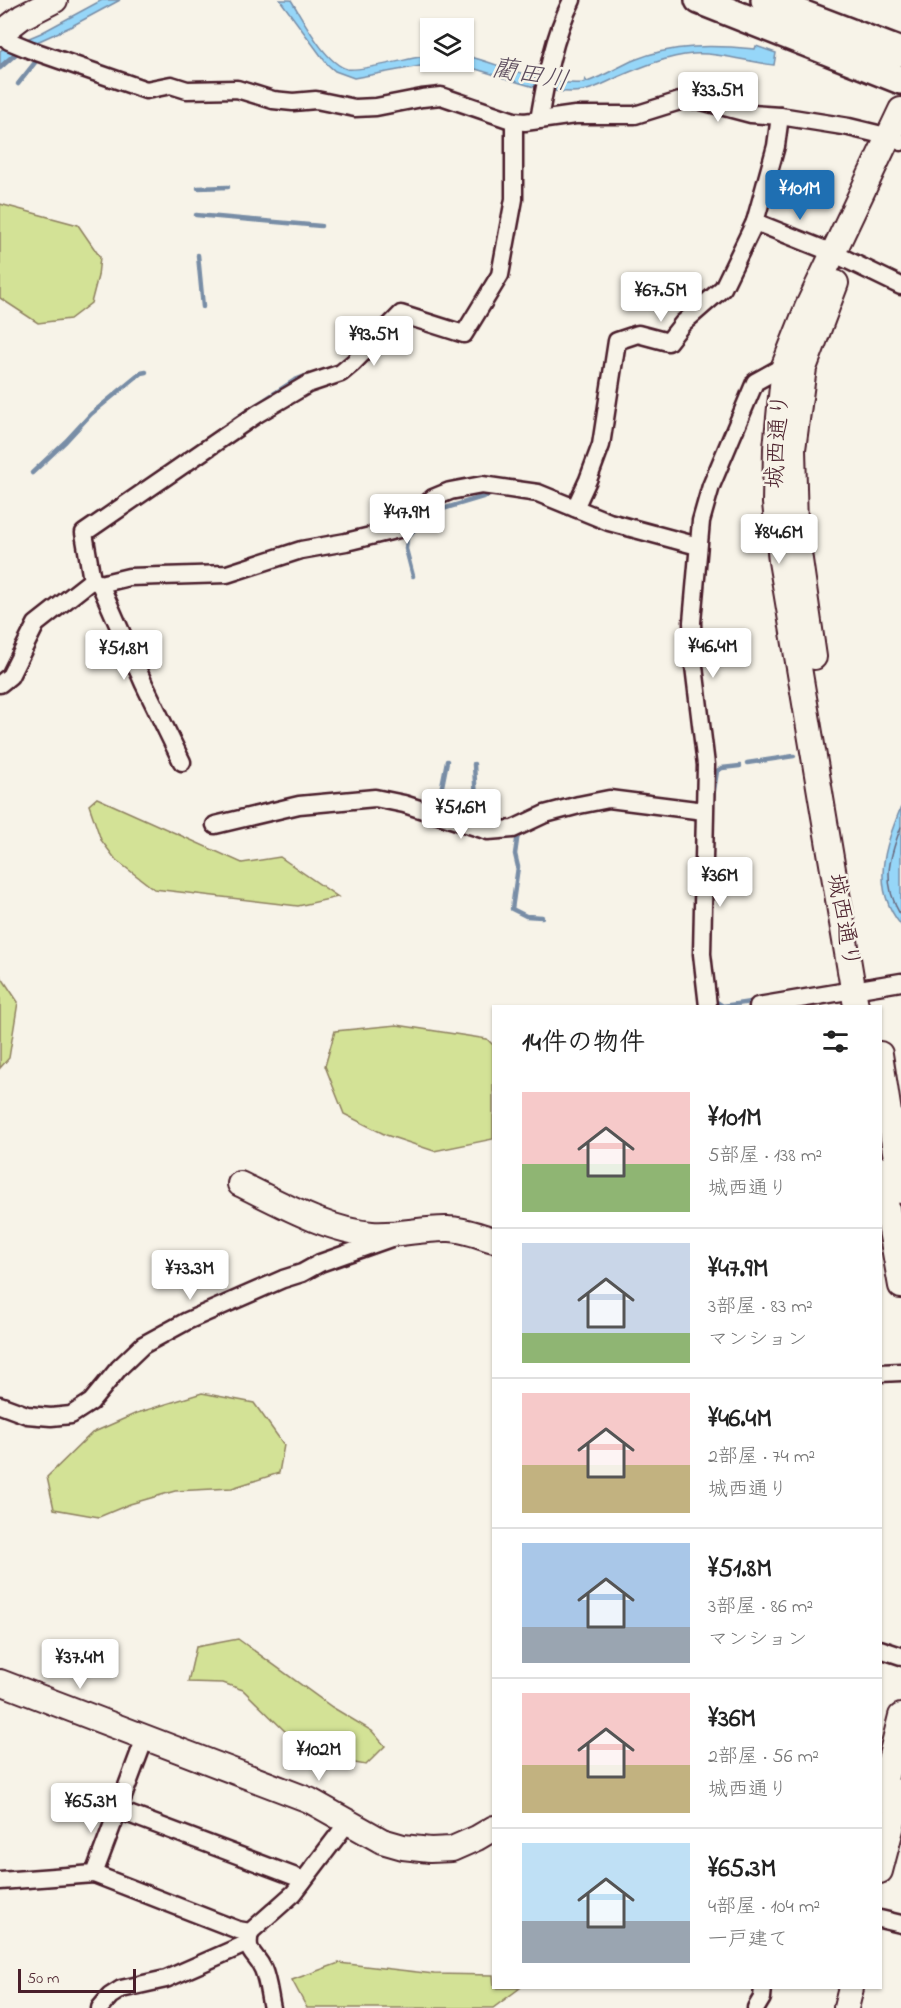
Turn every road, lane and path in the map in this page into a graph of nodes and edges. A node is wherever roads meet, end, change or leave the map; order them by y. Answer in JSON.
{"nodes":[{"id":1,"x":55,"y":0,"type":"edge"},
{"id":2,"x":572,"y":0,"type":"edge"},
{"id":3,"x":699,"y":0,"type":"edge"},
{"id":4,"x":765,"y":0,"type":"edge"},
{"id":5,"x":3,"y":38,"type":"edge"},
{"id":6,"x":901,"y":52,"type":"edge"},
{"id":7,"x":901,"y":80,"type":"edge"},
{"id":8,"x":901,"y":110,"type":"edge"},
{"id":9,"x":780,"y":116,"type":"junction"},
{"id":10,"x":539,"y":120,"type":"junction"},
{"id":11,"x":514,"y":121,"type":"junction"},
{"id":12,"x":897,"y":141,"type":"edge"},
{"id":13,"x":755,"y":222,"type":"junction"},
{"id":14,"x":839,"y":256,"type":"junction"},
{"id":15,"x":901,"y":286,"type":"edge"},
{"id":16,"x":784,"y":366,"type":"junction"},
{"id":17,"x":575,"y":508,"type":"junction"},
{"id":18,"x":698,"y":546,"type":"junction"},
{"id":19,"x":96,"y":582,"type":"junction"},
{"id":20,"x":0,"y":684,"type":"edge"},
{"id":21,"x":182,"y":762,"type":"dead end"},
{"id":22,"x":704,"y":811,"type":"junction"},
{"id":23,"x":215,"y":825,"type":"dead end"},
{"id":24,"x":901,"y":982,"type":"edge"},
{"id":25,"x":863,"y":997,"type":"edge"},
{"id":26,"x":708,"y":1005,"type":"edge"},
{"id":27,"x":770,"y":1005,"type":"edge"},
{"id":28,"x":882,"y":1076,"type":"edge"},
{"id":29,"x":890,"y":1166,"type":"edge"},
{"id":30,"x":240,"y":1184,"type":"dead end"},
{"id":31,"x":901,"y":1191,"type":"edge"},
{"id":32,"x":400,"y":1234,"type":"junction"},
{"id":33,"x":492,"y":1239,"type":"edge"},
{"id":34,"x":901,"y":1286,"type":"edge"},
{"id":35,"x":901,"y":1372,"type":"edge"},
{"id":36,"x":882,"y":1373,"type":"edge"},
{"id":37,"x":0,"y":1405,"type":"edge"},
{"id":38,"x":882,"y":1650,"type":"edge"},
{"id":39,"x":901,"y":1656,"type":"edge"},
{"id":40,"x":0,"y":1682,"type":"edge"},
{"id":41,"x":901,"y":1716,"type":"edge"},
{"id":42,"x":145,"y":1738,"type":"junction"},
{"id":43,"x":901,"y":1791,"type":"edge"},
{"id":44,"x":882,"y":1792,"type":"edge"},
{"id":45,"x":118,"y":1810,"type":"junction"},
{"id":46,"x":348,"y":1822,"type":"junction"},
{"id":47,"x":492,"y":1829,"type":"edge"},
{"id":48,"x":882,"y":1863,"type":"edge"},
{"id":49,"x":94,"y":1874,"type":"junction"},
{"id":50,"x":0,"y":1881,"type":"edge"},
{"id":51,"x":302,"y":1882,"type":"junction"},
{"id":52,"x":882,"y":1919,"type":"edge"},
{"id":53,"x":901,"y":1924,"type":"edge"},
{"id":54,"x":249,"y":1938,"type":"junction"},
{"id":55,"x":763,"y":1989,"type":"edge"},
{"id":56,"x":835,"y":1989,"type":"edge"},
{"id":57,"x":851,"y":1989,"type":"edge"},
{"id":58,"x":100,"y":2008,"type":"edge"},
{"id":59,"x":272,"y":2008,"type":"edge"},
{"id":60,"x":756,"y":2008,"type":"edge"},
{"id":61,"x":830,"y":2008,"type":"edge"},
{"id":62,"x":846,"y":2008,"type":"edge"}],
"edges":[{"from":1,"to":5,"type":"street"},
{"from":2,"to":10,"type":"street"},
{"from":3,"to":7,"type":"main road"},
{"from":4,"to":6,"type":"main road"},
{"from":5,"to":11,"type":"street"},
{"from":8,"to":12,"type":"street","name":"城西通り"},
{"from":9,"to":10,"type":"street"},
{"from":9,"to":12,"type":"street"},
{"from":9,"to":13,"type":"street"},
{"from":10,"to":11,"type":"street"},
{"from":11,"to":19,"type":"street"},
{"from":12,"to":14,"type":"street","name":"城西通り"},
{"from":13,"to":14,"type":"street"},
{"from":13,"to":17,"type":"street"},
{"from":14,"to":15,"type":"street"},
{"from":14,"to":16,"type":"street","name":"城西通り"},
{"from":14,"to":25,"type":"street","name":"城西通り"},
{"from":16,"to":18,"type":"street"},
{"from":16,"to":25,"type":"street","name":"城西通り"},
{"from":17,"to":18,"type":"street"},
{"from":17,"to":19,"type":"street"},
{"from":18,"to":22,"type":"street"},
{"from":19,"to":20,"type":"street"},
{"from":19,"to":21,"type":"street"},
{"from":22,"to":23,"type":"street"},
{"from":22,"to":26,"type":"street"},
{"from":24,"to":25,"type":"street"},
{"from":25,"to":27,"type":"street"},
{"from":28,"to":29,"type":"street"},
{"from":29,"to":31,"type":"street"},
{"from":29,"to":34,"type":"street"},
{"from":30,"to":32,"type":"street"},
{"from":32,"to":33,"type":"street"},
{"from":32,"to":37,"type":"street"},
{"from":35,"to":36,"type":"street"},
{"from":38,"to":39,"type":"street"},
{"from":40,"to":42,"type":"street"},
{"from":41,"to":44,"type":"street"},
{"from":42,"to":45,"type":"street"},
{"from":42,"to":46,"type":"street"},
{"from":43,"to":48,"type":"street"},
{"from":45,"to":49,"type":"street"},
{"from":45,"to":51,"type":"street"},
{"from":46,"to":47,"type":"street"},
{"from":46,"to":51,"type":"street"},
{"from":49,"to":50,"type":"street"},
{"from":49,"to":54,"type":"street"},
{"from":51,"to":54,"type":"street"},
{"from":52,"to":53,"type":"street"},
{"from":54,"to":58,"type":"street"},
{"from":54,"to":59,"type":"street"},
{"from":55,"to":60,"type":"street"},
{"from":56,"to":61,"type":"street"},
{"from":57,"to":62,"type":"street"}]}
